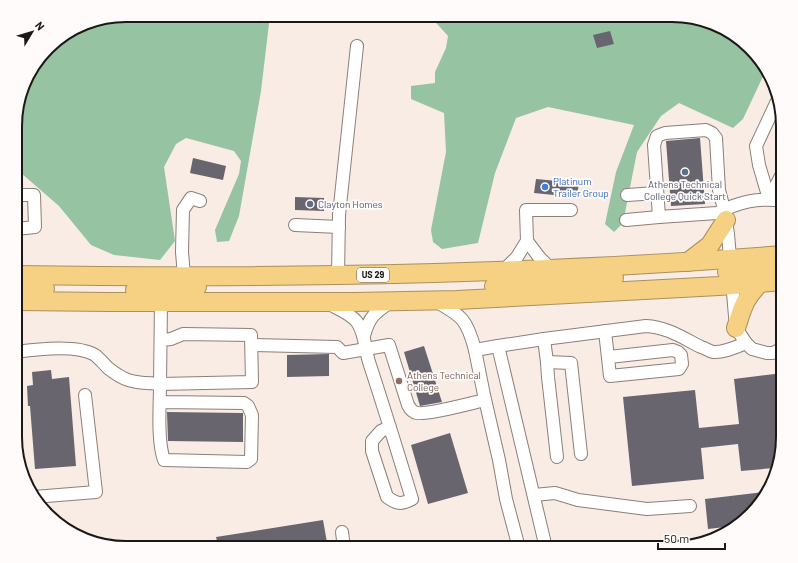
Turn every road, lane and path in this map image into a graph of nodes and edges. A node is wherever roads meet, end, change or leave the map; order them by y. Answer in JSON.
{"nodes":[{"id":1,"x":358,"y":46,"type":"dead end"},
{"id":2,"x":774,"y":108,"type":"edge"},
{"id":3,"x":776,"y":184,"type":"edge"},
{"id":4,"x":657,"y":193,"type":"junction"},
{"id":5,"x":22,"y":195,"type":"edge"},
{"id":6,"x":627,"y":195,"type":"dead end"},
{"id":7,"x":769,"y":199,"type":"junction"},
{"id":8,"x":776,"y":200,"type":"edge"},
{"id":9,"x":200,"y":201,"type":"dead end"},
{"id":10,"x":571,"y":210,"type":"dead end"},
{"id":11,"x":725,"y":215,"type":"junction"},
{"id":12,"x":659,"y":217,"type":"junction"},
{"id":13,"x":626,"y":220,"type":"dead end"},
{"id":14,"x":295,"y":226,"type":"dead end"},
{"id":15,"x":339,"y":227,"type":"junction"},
{"id":16,"x":22,"y":229,"type":"edge"},
{"id":17,"x":527,"y":241,"type":"junction"},
{"id":18,"x":776,"y":257,"type":"edge"},
{"id":19,"x":688,"y":262,"type":"junction"},
{"id":20,"x":551,"y":269,"type":"junction"},
{"id":21,"x":776,"y":269,"type":"edge"},
{"id":22,"x":502,"y":272,"type":"junction"},
{"id":23,"x":731,"y":272,"type":"junction"},
{"id":24,"x":22,"y":275,"type":"edge"},
{"id":25,"x":184,"y":276,"type":"junction"},
{"id":26,"x":267,"y":276,"type":"junction"},
{"id":27,"x":338,"y":276,"type":"junction"},
{"id":28,"x":776,"y":282,"type":"edge"},
{"id":29,"x":760,"y":284,"type":"junction"},
{"id":30,"x":22,"y":288,"type":"edge"},
{"id":31,"x":415,"y":300,"type":"junction"},
{"id":32,"x":433,"y":300,"type":"junction"},
{"id":33,"x":22,"y":301,"type":"edge"},
{"id":34,"x":393,"y":301,"type":"junction"},
{"id":35,"x":161,"y":302,"type":"junction"},
{"id":36,"x":326,"y":302,"type":"junction"},
{"id":37,"x":736,"y":328,"type":"junction"},
{"id":38,"x":605,"y":332,"type":"junction"},
{"id":39,"x":364,"y":336,"type":"junction"},
{"id":40,"x":544,"y":338,"type":"junction"},
{"id":41,"x":161,"y":340,"type":"junction"},
{"id":42,"x":746,"y":343,"type":"junction"},
{"id":43,"x":252,"y":345,"type":"junction"},
{"id":44,"x":498,"y":346,"type":"junction"},
{"id":45,"x":366,"y":350,"type":"junction"},
{"id":46,"x":475,"y":350,"type":"junction"},
{"id":47,"x":22,"y":351,"type":"edge"},
{"id":48,"x":776,"y":352,"type":"edge"},
{"id":49,"x":608,"y":357,"type":"junction"},
{"id":50,"x":548,"y":362,"type":"junction"},
{"id":51,"x":160,"y":384,"type":"junction"},
{"id":52,"x":85,"y":395,"type":"dead end"},
{"id":53,"x":485,"y":400,"type":"junction"},
{"id":54,"x":160,"y":402,"type":"junction"},
{"id":55,"x":390,"y":427,"type":"junction"},
{"id":56,"x":581,"y":454,"type":"dead end"},
{"id":57,"x":557,"y":457,"type":"dead end"},
{"id":58,"x":534,"y":495,"type":"junction"},
{"id":59,"x":40,"y":496,"type":"edge"},
{"id":60,"x":690,"y":506,"type":"dead end"},
{"id":61,"x":342,"y":532,"type":"dead end"},
{"id":62,"x":343,"y":541,"type":"edge"},
{"id":63,"x":517,"y":541,"type":"edge"},
{"id":64,"x":544,"y":541,"type":"edge"}],
"edges":[{"from":1,"to":15,"type":"lane"},
{"from":2,"to":7,"type":"lane"},
{"from":3,"to":7,"type":"lane"},
{"from":4,"to":6,"type":"lane"},
{"from":4,"to":11,"type":"lane"},
{"from":4,"to":12,"type":"lane"},
{"from":5,"to":16,"type":"lane"},
{"from":7,"to":8,"type":"lane"},
{"from":7,"to":11,"type":"lane"},
{"from":9,"to":25,"type":"lane"},
{"from":10,"to":17,"type":"lane"},
{"from":11,"to":12,"type":"lane"},
{"from":11,"to":19,"type":"highway"},
{"from":11,"to":23,"type":"lane"},
{"from":12,"to":13,"type":"lane"},
{"from":14,"to":15,"type":"lane"},
{"from":15,"to":27,"type":"lane"},
{"from":17,"to":20,"type":"lane"},
{"from":17,"to":22,"type":"lane"},
{"from":18,"to":23,"type":"highway","number":"US 29"},
{"from":19,"to":20,"type":"highway","number":"US 29"},
{"from":19,"to":23,"type":"highway","number":"US 29"},
{"from":20,"to":22,"type":"highway","number":"US 29"},
{"from":21,"to":23,"type":"highway"},
{"from":22,"to":27,"type":"highway","number":"US 29"},
{"from":23,"to":29,"type":"highway","number":"US 29"},
{"from":23,"to":31,"type":"highway"},
{"from":23,"to":32,"type":"highway","number":"US 29"},
{"from":23,"to":37,"type":"lane"},
{"from":24,"to":25,"type":"highway","number":"US 29"},
{"from":25,"to":26,"type":"highway","number":"US 29"},
{"from":26,"to":27,"type":"highway","number":"US 29"},
{"from":26,"to":30,"type":"highway"},
{"from":28,"to":29,"type":"highway","number":"US 29"},
{"from":29,"to":37,"type":"highway"},
{"from":31,"to":32,"type":"highway","number":"US 29"},
{"from":31,"to":34,"type":"highway","number":"US 29"},
{"from":32,"to":46,"type":"lane"},
{"from":33,"to":35,"type":"highway","number":"US 29"},
{"from":34,"to":36,"type":"highway","number":"US 29"},
{"from":34,"to":39,"type":"lane"},
{"from":35,"to":36,"type":"highway","number":"US 29"},
{"from":35,"to":41,"type":"lane"},
{"from":36,"to":39,"type":"lane"},
{"from":37,"to":42,"type":"lane"},
{"from":38,"to":40,"type":"lane"},
{"from":38,"to":42,"type":"lane"},
{"from":38,"to":49,"type":"lane"},
{"from":39,"to":45,"type":"lane"},
{"from":40,"to":44,"type":"lane"},
{"from":40,"to":50,"type":"lane"},
{"from":41,"to":43,"type":"lane"},
{"from":41,"to":51,"type":"lane"},
{"from":42,"to":48,"type":"lane"},
{"from":43,"to":45,"type":"lane"},
{"from":43,"to":51,"type":"lane"},
{"from":44,"to":46,"type":"lane"},
{"from":44,"to":58,"type":"lane"},
{"from":45,"to":53,"type":"lane"},
{"from":45,"to":55,"type":"lane"},
{"from":46,"to":53,"type":"lane"},
{"from":47,"to":51,"type":"lane"},
{"from":49,"to":49,"type":"lane"},
{"from":50,"to":56,"type":"lane"},
{"from":50,"to":57,"type":"lane"},
{"from":51,"to":54,"type":"lane"},
{"from":52,"to":59,"type":"lane"},
{"from":53,"to":63,"type":"lane"},
{"from":54,"to":54,"type":"lane"},
{"from":55,"to":55,"type":"lane"},
{"from":58,"to":60,"type":"lane"},
{"from":58,"to":64,"type":"lane"},
{"from":61,"to":62,"type":"lane"}]}
